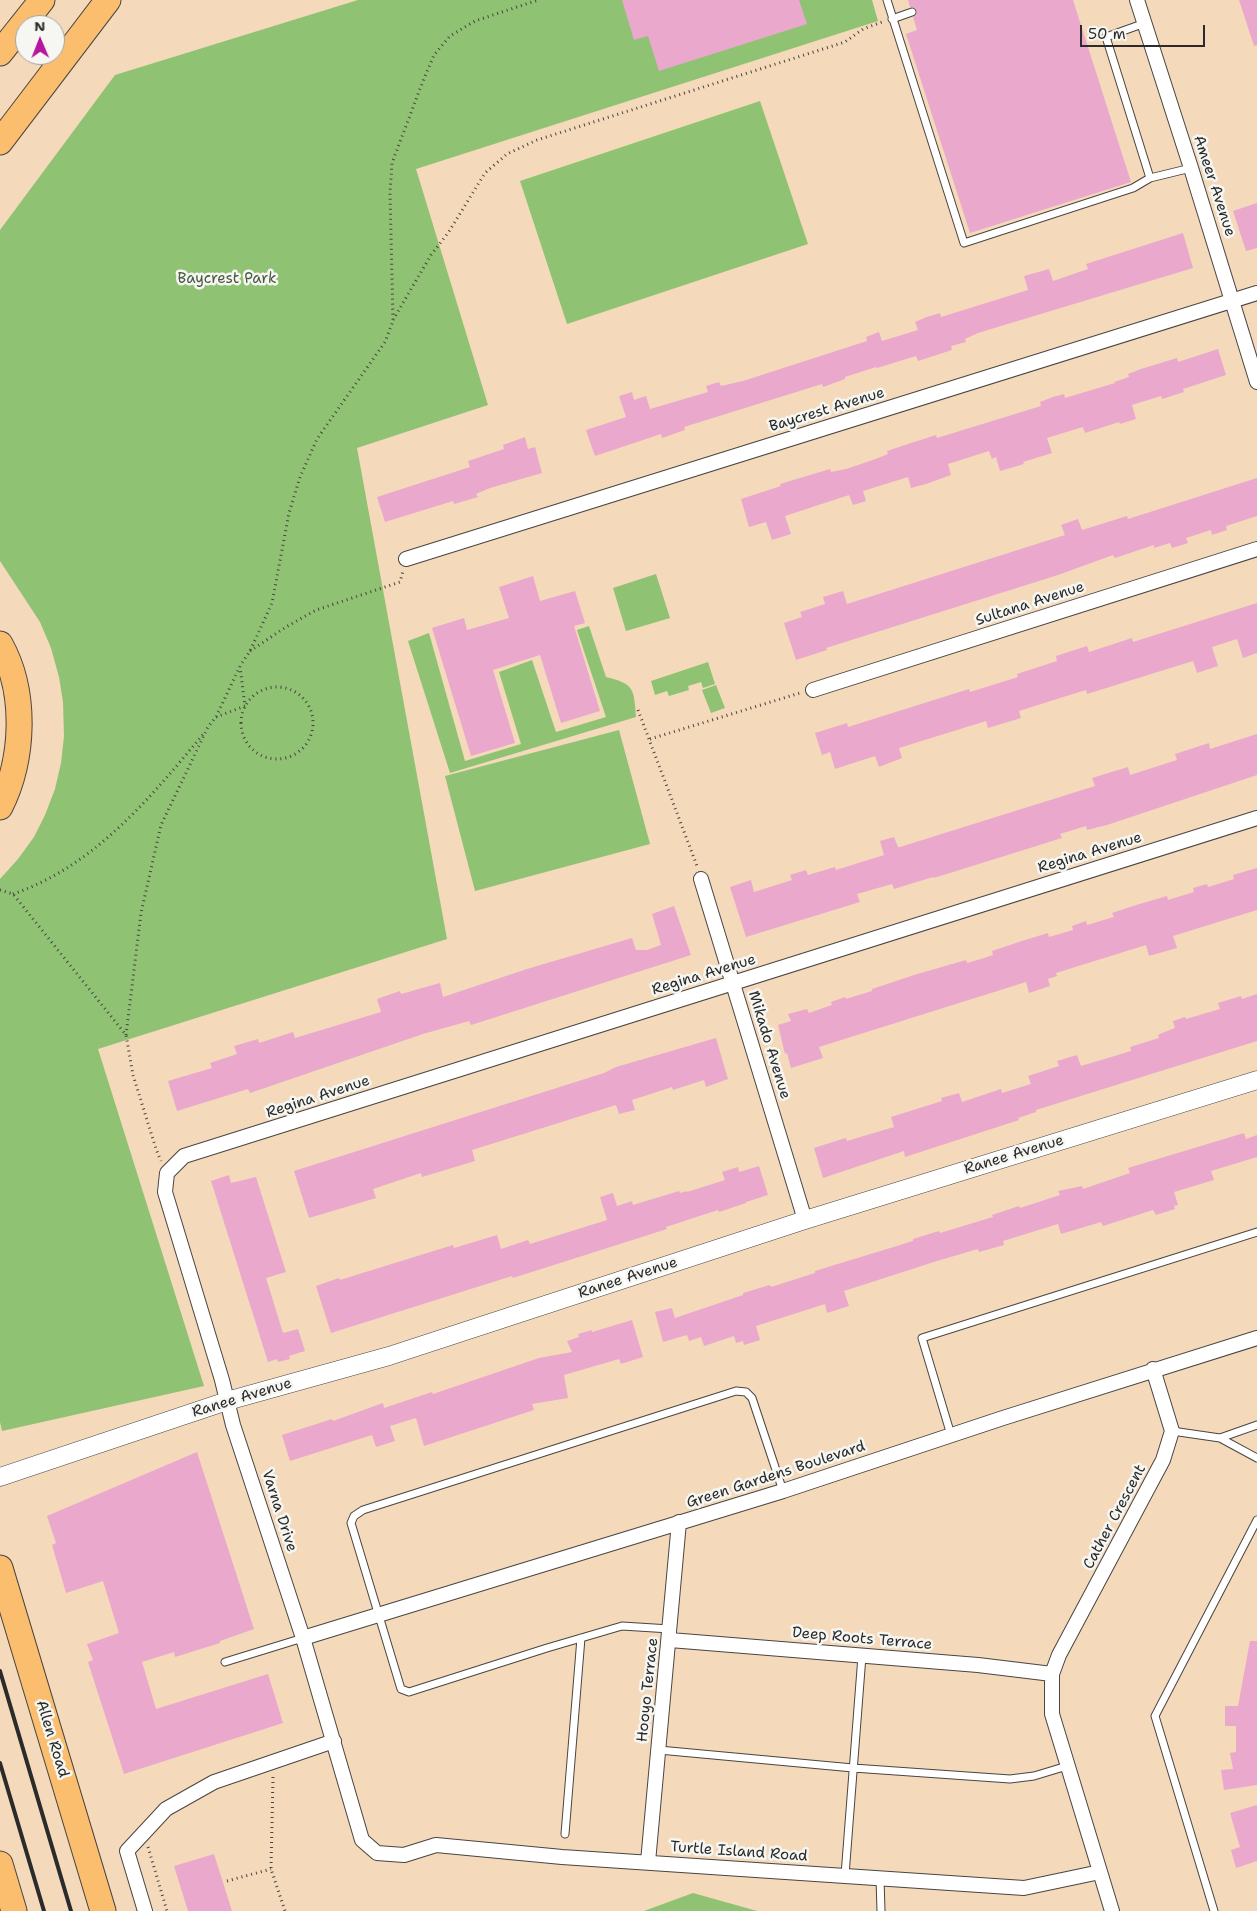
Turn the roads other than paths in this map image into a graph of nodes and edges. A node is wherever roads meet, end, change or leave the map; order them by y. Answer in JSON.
{"nodes":[{"id":1,"x":108,"y":0,"type":"edge"},
{"id":2,"x":887,"y":0,"type":"edge"},
{"id":3,"x":1137,"y":0,"type":"edge"},
{"id":4,"x":37,"y":5,"type":"edge"},
{"id":5,"x":912,"y":12,"type":"dead end"},
{"id":6,"x":892,"y":19,"type":"junction"},
{"id":7,"x":1145,"y":23,"type":"junction"},
{"id":8,"x":0,"y":53,"type":"edge"},
{"id":9,"x":0,"y":142,"type":"edge"},
{"id":10,"x":1192,"y":168,"type":"junction"},
{"id":11,"x":1150,"y":178,"type":"junction"},
{"id":12,"x":1257,"y":293,"type":"edge"},
{"id":13,"x":1232,"y":301,"type":"junction"},
{"id":14,"x":1257,"y":382,"type":"edge"},
{"id":15,"x":1257,"y":549,"type":"edge"},
{"id":16,"x":406,"y":559,"type":"road end"},
{"id":17,"x":0,"y":644,"type":"edge"},
{"id":18,"x":812,"y":690,"type":"road end"},
{"id":19,"x":0,"y":807,"type":"edge"},
{"id":20,"x":1257,"y":818,"type":"edge"},
{"id":21,"x":701,"y":879,"type":"road end"},
{"id":22,"x":733,"y":982,"type":"junction"},
{"id":23,"x":1257,"y":1080,"type":"edge"},
{"id":24,"x":167,"y":1173,"type":"joint"},
{"id":25,"x":805,"y":1220,"type":"junction"},
{"id":26,"x":1257,"y":1232,"type":"edge"},
{"id":27,"x":1257,"y":1338,"type":"edge"},
{"id":28,"x":1153,"y":1369,"type":"junction"},
{"id":29,"x":227,"y":1401,"type":"junction"},
{"id":30,"x":1257,"y":1425,"type":"edge"},
{"id":31,"x":1172,"y":1431,"type":"junction"},
{"id":32,"x":951,"y":1435,"type":"junction"},
{"id":33,"x":1220,"y":1438,"type":"junction"},
{"id":34,"x":1257,"y":1458,"type":"edge"},
{"id":35,"x":0,"y":1477,"type":"edge"},
{"id":36,"x":783,"y":1491,"type":"junction"},
{"id":37,"x":1257,"y":1520,"type":"edge"},
{"id":38,"x":679,"y":1522,"type":"junction"},
{"id":39,"x":0,"y":1568,"type":"edge"},
{"id":40,"x":378,"y":1614,"type":"junction"},
{"id":41,"x":670,"y":1634,"type":"junction"},
{"id":42,"x":303,"y":1638,"type":"junction"},
{"id":43,"x":581,"y":1638,"type":"junction"},
{"id":44,"x":862,"y":1656,"type":"junction"},
{"id":45,"x":224,"y":1662,"type":"dead end"},
{"id":46,"x":1052,"y":1674,"type":"junction"},
{"id":47,"x":334,"y":1741,"type":"junction"},
{"id":48,"x":659,"y":1750,"type":"junction"},
{"id":49,"x":1067,"y":1766,"type":"junction"},
{"id":50,"x":853,"y":1768,"type":"junction"},
{"id":51,"x":565,"y":1834,"type":"dead end"},
{"id":52,"x":377,"y":1853,"type":"joint"},
{"id":53,"x":648,"y":1862,"type":"junction"},
{"id":54,"x":0,"y":1864,"type":"edge"},
{"id":55,"x":1100,"y":1872,"type":"junction"},
{"id":56,"x":845,"y":1875,"type":"junction"},
{"id":57,"x":880,"y":1878,"type":"junction"},
{"id":58,"x":14,"y":1911,"type":"edge"},
{"id":59,"x":103,"y":1911,"type":"edge"},
{"id":60,"x":145,"y":1911,"type":"edge"},
{"id":61,"x":881,"y":1911,"type":"edge"},
{"id":62,"x":1112,"y":1911,"type":"edge"},
{"id":63,"x":1214,"y":1911,"type":"edge"}],
"edges":[{"from":1,"to":9,"type":"highway"},
{"from":2,"to":6,"type":"lane"},
{"from":3,"to":7,"type":"street","name":"Ameer Avenue"},
{"from":4,"to":8,"type":"highway"},
{"from":5,"to":6,"type":"lane"},
{"from":6,"to":11,"type":"lane"},
{"from":7,"to":10,"type":"street","name":"Ameer Avenue"},
{"from":7,"to":11,"type":"lane"},
{"from":10,"to":11,"type":"lane"},
{"from":10,"to":13,"type":"street","name":"Ameer Avenue"},
{"from":12,"to":13,"type":"street","name":"Baycrest Avenue"},
{"from":13,"to":14,"type":"street","name":"Ameer Avenue"},
{"from":13,"to":16,"type":"street","name":"Baycrest Avenue"},
{"from":15,"to":18,"type":"street","name":"Sultana Avenue"},
{"from":17,"to":19,"type":"highway"},
{"from":20,"to":22,"type":"street","name":"Regina Avenue"},
{"from":21,"to":22,"type":"street","name":"Mikado Avenue"},
{"from":22,"to":24,"type":"street","name":"Regina Avenue"},
{"from":22,"to":25,"type":"street","name":"Mikado Avenue"},
{"from":23,"to":25,"type":"street","name":"Ranee Avenue"},
{"from":24,"to":29,"type":"street","name":"Varna Drive"},
{"from":25,"to":29,"type":"street","name":"Ranee Avenue"},
{"from":26,"to":32,"type":"lane"},
{"from":27,"to":28,"type":"street","name":"Green Gardens Boulevard"},
{"from":28,"to":31,"type":"street"},
{"from":28,"to":32,"type":"street","name":"Green Gardens Boulevard"},
{"from":29,"to":35,"type":"street","name":"Ranee Avenue"},
{"from":29,"to":42,"type":"street","name":"Varna Drive"},
{"from":30,"to":33,"type":"lane"},
{"from":31,"to":33,"type":"lane"},
{"from":31,"to":46,"type":"street","name":"Cather Crescent"},
{"from":32,"to":36,"type":"street","name":"Green Gardens Boulevard"},
{"from":33,"to":34,"type":"lane"},
{"from":36,"to":38,"type":"street","name":"Green Gardens Boulevard"},
{"from":36,"to":40,"type":"lane"},
{"from":37,"to":63,"type":"lane"},
{"from":38,"to":40,"type":"street","name":"Green Gardens Boulevard"},
{"from":38,"to":41,"type":"street","name":"Hooyo Terrace"},
{"from":39,"to":59,"type":"highway","name":"Allen Road"},
{"from":40,"to":42,"type":"street","name":"Green Gardens Boulevard"},
{"from":40,"to":43,"type":"lane"},
{"from":41,"to":43,"type":"lane"},
{"from":41,"to":44,"type":"street","name":"Deep Roots Terrace"},
{"from":41,"to":48,"type":"street","name":"Hooyo Terrace"},
{"from":42,"to":45,"type":"lane"},
{"from":42,"to":47,"type":"street","name":"Varna Drive"},
{"from":43,"to":51,"type":"lane"},
{"from":44,"to":46,"type":"street","name":"Deep Roots Terrace"},
{"from":44,"to":50,"type":"lane"},
{"from":46,"to":49,"type":"street"},
{"from":47,"to":52,"type":"street","name":"Varna Drive"},
{"from":47,"to":60,"type":"street"},
{"from":48,"to":50,"type":"lane"},
{"from":48,"to":53,"type":"street","name":"Hooyo Terrace"},
{"from":49,"to":50,"type":"lane"},
{"from":49,"to":55,"type":"street"},
{"from":50,"to":56,"type":"lane"},
{"from":52,"to":53,"type":"street","name":"Turtle Island Road"},
{"from":53,"to":56,"type":"street","name":"Turtle Island Road"},
{"from":54,"to":58,"type":"highway"},
{"from":55,"to":57,"type":"street","name":"Turtle Island Road"},
{"from":55,"to":62,"type":"street"},
{"from":56,"to":57,"type":"street","name":"Turtle Island Road"},
{"from":57,"to":61,"type":"lane"}]}
